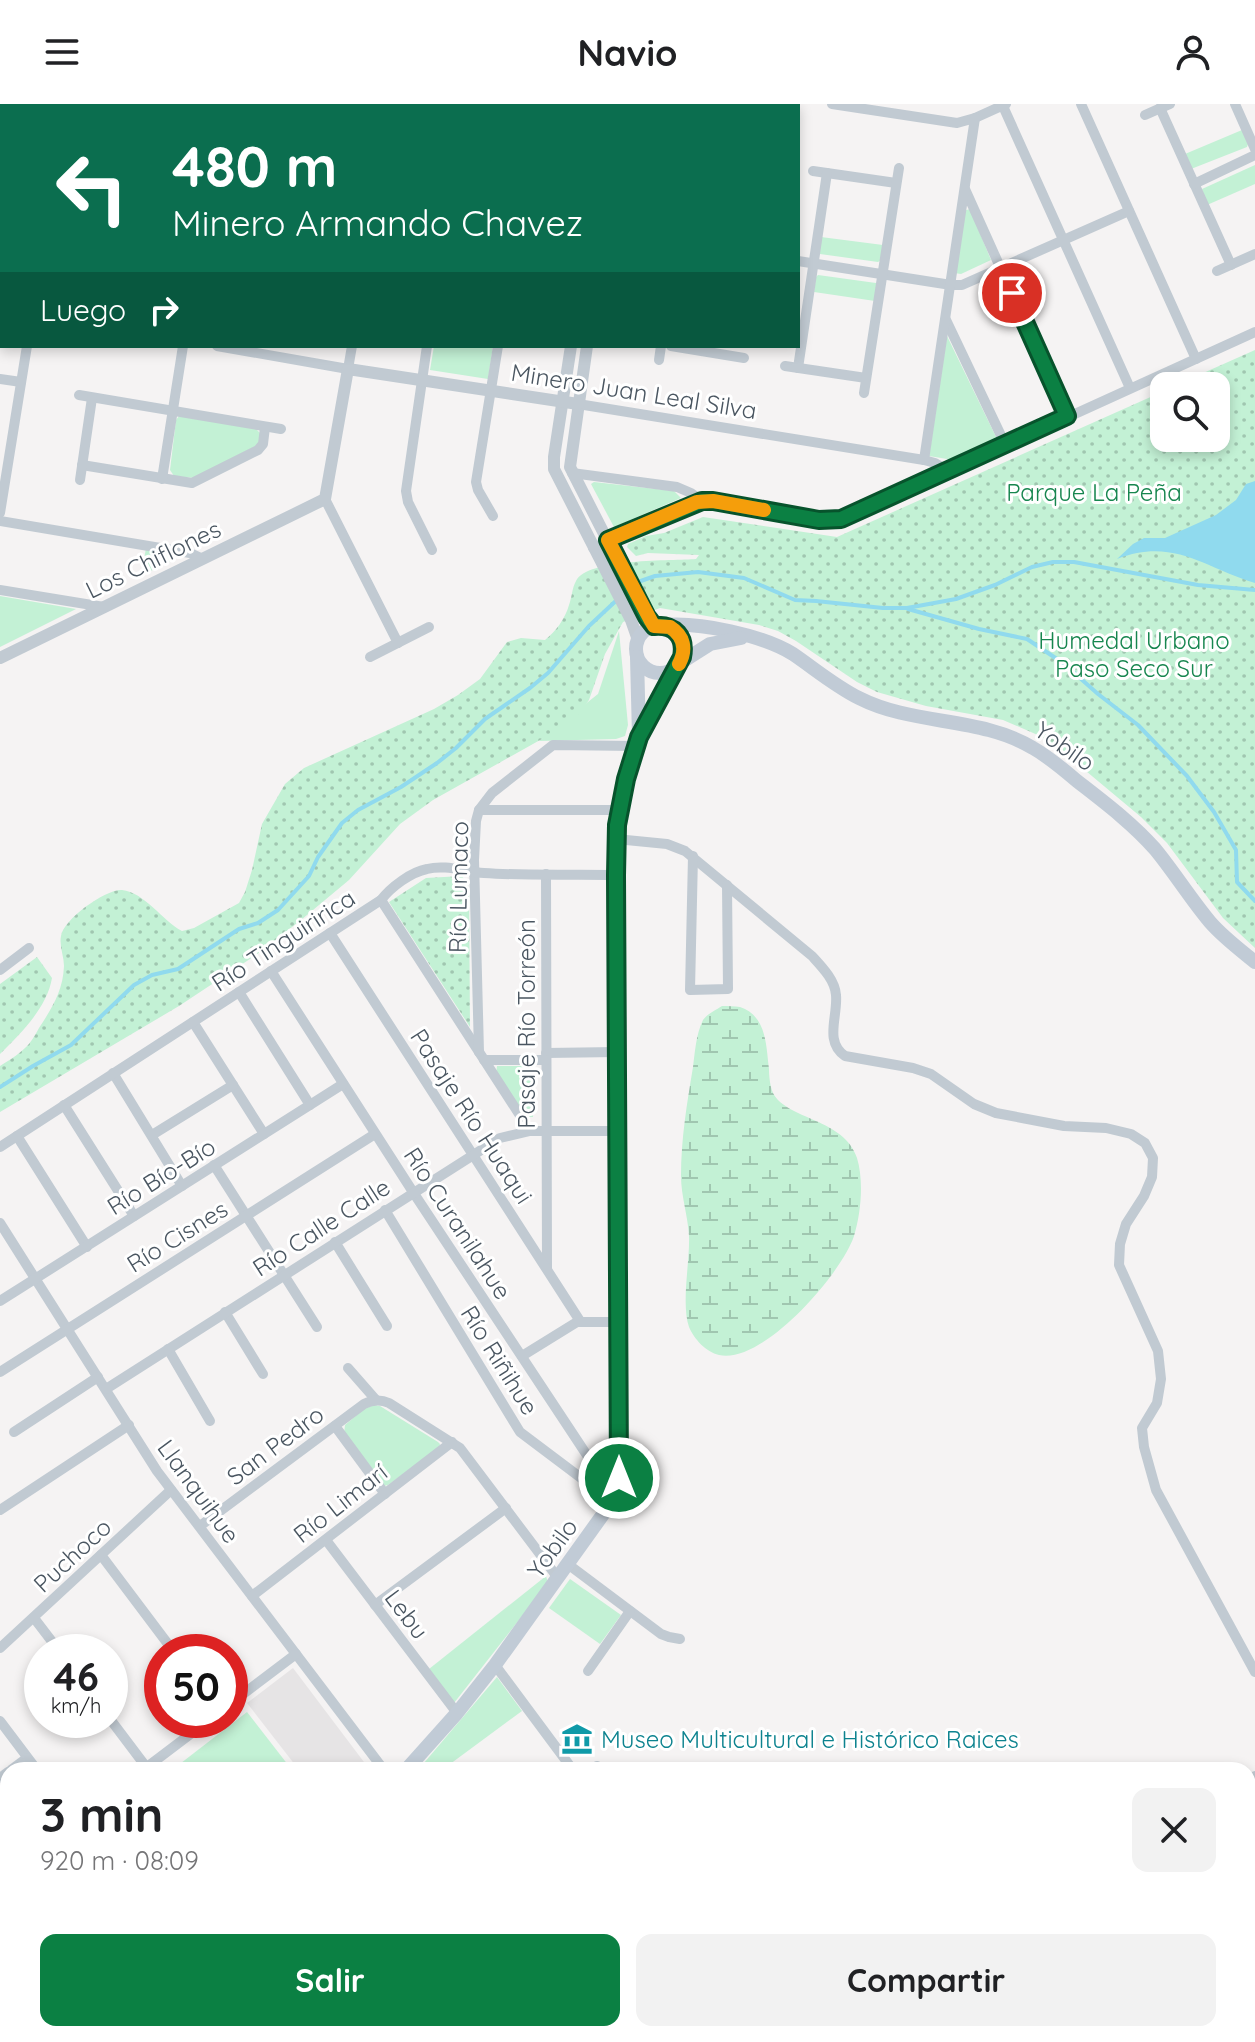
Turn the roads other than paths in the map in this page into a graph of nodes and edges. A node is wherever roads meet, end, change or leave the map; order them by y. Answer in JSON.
{"nodes":[{"id":1,"x":832,"y":104,"type":"edge"},
{"id":2,"x":1003,"y":104,"type":"edge"},
{"id":3,"x":1081,"y":104,"type":"edge"},
{"id":4,"x":1235,"y":104,"type":"edge"},
{"id":5,"x":1165,"y":106,"type":"edge"},
{"id":6,"x":1145,"y":115,"type":"dead end"},
{"id":7,"x":975,"y":118,"type":"junction"},
{"id":8,"x":1255,"y":149,"type":"edge"},
{"id":9,"x":1255,"y":155,"type":"edge"},
{"id":10,"x":899,"y":168,"type":"dead end"},
{"id":11,"x":813,"y":171,"type":"dead end"},
{"id":12,"x":827,"y":173,"type":"junction"},
{"id":13,"x":896,"y":183,"type":"junction"},
{"id":14,"x":1194,"y":184,"type":"junction"},
{"id":15,"x":965,"y":189,"type":"junction"},
{"id":16,"x":1129,"y":211,"type":"junction"},
{"id":17,"x":1063,"y":240,"type":"junction"},
{"id":18,"x":1255,"y":254,"type":"edge"},
{"id":19,"x":800,"y":261,"type":"edge"},
{"id":20,"x":814,"y":263,"type":"junction"},
{"id":21,"x":1231,"y":265,"type":"junction"},
{"id":22,"x":1001,"y":268,"type":"junction"},
{"id":23,"x":1217,"y":271,"type":"dead end"},
{"id":24,"x":882,"y":274,"type":"junction"},
{"id":25,"x":951,"y":285,"type":"junction"},
{"id":26,"x":946,"y":319,"type":"junction"},
{"id":27,"x":1255,"y":332,"type":"edge"},
{"id":28,"x":27,"y":348,"type":"edge"},
{"id":29,"x":183,"y":348,"type":"edge"},
{"id":30,"x":240,"y":348,"type":"edge"},
{"id":31,"x":352,"y":348,"type":"edge"},
{"id":32,"x":427,"y":348,"type":"edge"},
{"id":33,"x":498,"y":348,"type":"edge"},
{"id":34,"x":571,"y":348,"type":"edge"},
{"id":35,"x":587,"y":348,"type":"edge"},
{"id":36,"x":661,"y":348,"type":"edge"},
{"id":37,"x":695,"y":348,"type":"edge"},
{"id":38,"x":730,"y":351,"type":"edge"},
{"id":39,"x":744,"y":358,"type":"dead end"},
{"id":40,"x":1196,"y":359,"type":"junction"},
{"id":41,"x":659,"y":360,"type":"dead end"},
{"id":42,"x":785,"y":366,"type":"dead end"},
{"id":43,"x":798,"y":368,"type":"junction"},
{"id":44,"x":348,"y":369,"type":"junction"},
{"id":45,"x":866,"y":378,"type":"junction"},
{"id":46,"x":0,"y":379,"type":"edge"},
{"id":47,"x":421,"y":380,"type":"junction"},
{"id":48,"x":21,"y":382,"type":"junction"},
{"id":49,"x":1130,"y":388,"type":"junction"},
{"id":50,"x":491,"y":391,"type":"junction"},
{"id":51,"x":864,"y":393,"type":"dead end"},
{"id":52,"x":79,"y":395,"type":"dead end"},
{"id":53,"x":92,"y":398,"type":"junction"},
{"id":54,"x":562,"y":402,"type":"junction"},
{"id":55,"x":578,"y":404,"type":"junction"},
{"id":56,"x":173,"y":411,"type":"junction"},
{"id":57,"x":1067,"y":416,"type":"junction"},
{"id":58,"x":265,"y":427,"type":"junction"},
{"id":59,"x":281,"y":429,"type":"dead end"},
{"id":60,"x":1005,"y":444,"type":"junction"},
{"id":61,"x":5,"y":446,"type":"edge"},
{"id":62,"x":924,"y":460,"type":"junction"},
{"id":63,"x":82,"y":465,"type":"junction"},
{"id":64,"x":948,"y":471,"type":"junction"},
{"id":65,"x":572,"y":473,"type":"junction"},
{"id":66,"x":162,"y":479,"type":"junction"},
{"id":67,"x":80,"y":480,"type":"dead end"},
{"id":68,"x":325,"y":499,"type":"junction"},
{"id":69,"x":702,"y":501,"type":"junction"},
{"id":70,"x":0,"y":512,"type":"edge"},
{"id":71,"x":493,"y":516,"type":"dead end"},
{"id":72,"x":0,"y":521,"type":"edge"},
{"id":73,"x":608,"y":540,"type":"junction"},
{"id":74,"x":593,"y":548,"type":"junction"},
{"id":75,"x":432,"y":550,"type":"dead end"},
{"id":76,"x":203,"y":559,"type":"junction"},
{"id":77,"x":0,"y":590,"type":"edge"},
{"id":78,"x":104,"y":607,"type":"junction"},
{"id":79,"x":659,"y":626,"type":"junction"},
{"id":80,"x":429,"y":627,"type":"dead end"},
{"id":81,"x":750,"y":637,"type":"junction"},
{"id":82,"x":638,"y":640,"type":"junction"},
{"id":83,"x":398,"y":643,"type":"junction"},
{"id":84,"x":370,"y":657,"type":"dead end"},
{"id":85,"x":637,"y":657,"type":"junction"},
{"id":86,"x":0,"y":658,"type":"edge"},
{"id":87,"x":678,"y":665,"type":"junction"},
{"id":88,"x":637,"y":741,"type":"junction"},
{"id":89,"x":479,"y":810,"type":"junction"},
{"id":90,"x":619,"y":810,"type":"junction"},
{"id":91,"x":616,"y":839,"type":"junction"},
{"id":92,"x":693,"y":856,"type":"junction"},
{"id":93,"x":476,"y":872,"type":"junction"},
{"id":94,"x":546,"y":874,"type":"junction"},
{"id":95,"x":616,"y":875,"type":"junction"},
{"id":96,"x":727,"y":885,"type":"junction"},
{"id":97,"x":381,"y":900,"type":"junction"},
{"id":98,"x":330,"y":933,"type":"junction"},
{"id":99,"x":29,"y":948,"type":"dead end"},
{"id":100,"x":1255,"y":962,"type":"edge"},
{"id":101,"x":2,"y":964,"type":"edge"},
{"id":102,"x":271,"y":971,"type":"junction"},
{"id":103,"x":239,"y":992,"type":"junction"},
{"id":104,"x":193,"y":1022,"type":"junction"},
{"id":105,"x":617,"y":1052,"type":"junction"},
{"id":106,"x":481,"y":1056,"type":"junction"},
{"id":107,"x":546,"y":1056,"type":"junction"},
{"id":108,"x":113,"y":1073,"type":"junction"},
{"id":109,"x":343,"y":1084,"type":"junction"},
{"id":110,"x":233,"y":1085,"type":"junction"},
{"id":111,"x":64,"y":1105,"type":"junction"},
{"id":112,"x":310,"y":1105,"type":"junction"},
{"id":113,"x":530,"y":1131,"type":"junction"},
{"id":114,"x":547,"y":1131,"type":"junction"},
{"id":115,"x":617,"y":1131,"type":"junction"},
{"id":116,"x":264,"y":1134,"type":"junction"},
{"id":117,"x":375,"y":1134,"type":"junction"},
{"id":118,"x":152,"y":1135,"type":"junction"},
{"id":119,"x":17,"y":1136,"type":"junction"},
{"id":120,"x":0,"y":1147,"type":"edge"},
{"id":121,"x":472,"y":1154,"type":"junction"},
{"id":122,"x":214,"y":1165,"type":"junction"},
{"id":123,"x":182,"y":1186,"type":"junction"},
{"id":124,"x":413,"y":1192,"type":"junction"},
{"id":125,"x":385,"y":1210,"type":"junction"},
{"id":126,"x":134,"y":1216,"type":"junction"},
{"id":127,"x":246,"y":1216,"type":"junction"},
{"id":128,"x":0,"y":1223,"type":"edge"},
{"id":129,"x":335,"y":1242,"type":"junction"},
{"id":130,"x":87,"y":1247,"type":"junction"},
{"id":131,"x":547,"y":1270,"type":"junction"},
{"id":132,"x":284,"y":1275,"type":"junction"},
{"id":133,"x":35,"y":1279,"type":"junction"},
{"id":134,"x":0,"y":1301,"type":"edge"},
{"id":135,"x":225,"y":1312,"type":"junction"},
{"id":136,"x":580,"y":1321,"type":"junction"},
{"id":137,"x":618,"y":1322,"type":"junction"},
{"id":138,"x":387,"y":1326,"type":"dead end"},
{"id":139,"x":317,"y":1327,"type":"dead end"},
{"id":140,"x":68,"y":1329,"type":"junction"},
{"id":141,"x":168,"y":1349,"type":"junction"},
{"id":142,"x":522,"y":1356,"type":"junction"},
{"id":143,"x":348,"y":1368,"type":"dead end"},
{"id":144,"x":0,"y":1372,"type":"edge"},
{"id":145,"x":263,"y":1374,"type":"dead end"},
{"id":146,"x":98,"y":1377,"type":"junction"},
{"id":147,"x":106,"y":1389,"type":"junction"},
{"id":148,"x":376,"y":1400,"type":"junction"},
{"id":149,"x":210,"y":1421,"type":"dead end"},
{"id":150,"x":129,"y":1425,"type":"junction"},
{"id":151,"x":335,"y":1426,"type":"junction"},
{"id":152,"x":14,"y":1432,"type":"dead end"},
{"id":153,"x":452,"y":1442,"type":"junction"},
{"id":154,"x":171,"y":1490,"type":"junction"},
{"id":155,"x":385,"y":1494,"type":"junction"},
{"id":156,"x":615,"y":1497,"type":"junction"},
{"id":157,"x":5,"y":1506,"type":"edge"},
{"id":158,"x":506,"y":1508,"type":"junction"},
{"id":159,"x":200,"y":1526,"type":"junction"},
{"id":160,"x":326,"y":1540,"type":"junction"},
{"id":161,"x":101,"y":1555,"type":"junction"},
{"id":162,"x":569,"y":1565,"type":"junction"},
{"id":163,"x":558,"y":1578,"type":"junction"},
{"id":164,"x":252,"y":1596,"type":"junction"},
{"id":165,"x":375,"y":1605,"type":"junction"},
{"id":166,"x":630,"y":1611,"type":"junction"},
{"id":167,"x":34,"y":1618,"type":"junction"},
{"id":168,"x":46,"y":1634,"type":"edge"},
{"id":169,"x":160,"y":1634,"type":"edge"},
{"id":170,"x":680,"y":1639,"type":"dead end"},
{"id":171,"x":0,"y":1648,"type":"edge"},
{"id":172,"x":296,"y":1654,"type":"junction"},
{"id":173,"x":495,"y":1665,"type":"junction"},
{"id":174,"x":588,"y":1671,"type":"dead end"},
{"id":175,"x":1255,"y":1672,"type":"edge"},
{"id":176,"x":248,"y":1690,"type":"edge"},
{"id":177,"x":457,"y":1713,"type":"junction"},
{"id":178,"x":0,"y":1721,"type":"edge"},
{"id":179,"x":123,"y":1738,"type":"edge"},
{"id":180,"x":185,"y":1738,"type":"edge"},
{"id":181,"x":27,"y":1758,"type":"junction"},
{"id":182,"x":21,"y":1762,"type":"edge"},
{"id":183,"x":30,"y":1762,"type":"edge"},
{"id":184,"x":140,"y":1762,"type":"edge"},
{"id":185,"x":154,"y":1762,"type":"edge"},
{"id":186,"x":378,"y":1762,"type":"edge"},
{"id":187,"x":413,"y":1762,"type":"edge"},
{"id":188,"x":567,"y":1762,"type":"edge"}],
"edges":[{"from":1,"to":7,"type":"street"},
{"from":2,"to":7,"type":"street"},
{"from":2,"to":17,"type":"street"},
{"from":3,"to":16,"type":"street"},
{"from":4,"to":8,"type":"street"},
{"from":5,"to":6,"type":"street"},
{"from":5,"to":14,"type":"street"},
{"from":7,"to":15,"type":"street"},
{"from":9,"to":14,"type":"street"},
{"from":10,"to":13,"type":"street"},
{"from":11,"to":12,"type":"street"},
{"from":12,"to":13,"type":"street"},
{"from":12,"to":20,"type":"street"},
{"from":13,"to":24,"type":"street"},
{"from":14,"to":21,"type":"street"},
{"from":15,"to":22,"type":"street"},
{"from":15,"to":25,"type":"street"},
{"from":16,"to":17,"type":"street"},
{"from":16,"to":40,"type":"street"},
{"from":17,"to":22,"type":"street"},
{"from":17,"to":49,"type":"street"},
{"from":18,"to":21,"type":"street"},
{"from":19,"to":20,"type":"street"},
{"from":20,"to":24,"type":"street"},
{"from":20,"to":43,"type":"street"},
{"from":21,"to":23,"type":"street"},
{"from":22,"to":25,"type":"street"},
{"from":22,"to":57,"type":"street"},
{"from":24,"to":25,"type":"street"},
{"from":24,"to":45,"type":"street"},
{"from":25,"to":26,"type":"street"},
{"from":26,"to":60,"type":"street"},
{"from":26,"to":62,"type":"street"},
{"from":27,"to":40,"type":"street"},
{"from":28,"to":48,"type":"street"},
{"from":29,"to":56,"type":"street"},
{"from":30,"to":44,"type":"street","name":"Minero Juan Leal Silva"},
{"from":31,"to":44,"type":"street"},
{"from":32,"to":47,"type":"street"},
{"from":33,"to":50,"type":"street"},
{"from":34,"to":54,"type":"street"},
{"from":35,"to":55,"type":"street"},
{"from":36,"to":41,"type":"street"},
{"from":37,"to":38,"type":"street"},
{"from":38,"to":39,"type":"street"},
{"from":40,"to":49,"type":"street"},
{"from":42,"to":43,"type":"street"},
{"from":43,"to":45,"type":"street"},
{"from":44,"to":47,"type":"street","name":"Minero Juan Leal Silva"},
{"from":44,"to":68,"type":"street"},
{"from":45,"to":51,"type":"street"},
{"from":46,"to":48,"type":"street"},
{"from":47,"to":50,"type":"street","name":"Minero Juan Leal Silva"},
{"from":47,"to":75,"type":"street"},
{"from":48,"to":61,"type":"street"},
{"from":49,"to":57,"type":"street"},
{"from":50,"to":54,"type":"street","name":"Minero Juan Leal Silva"},
{"from":50,"to":71,"type":"street"},
{"from":52,"to":53,"type":"street"},
{"from":53,"to":56,"type":"street"},
{"from":53,"to":63,"type":"street"},
{"from":54,"to":55,"type":"street","name":"Minero Juan Leal Silva"},
{"from":54,"to":74,"type":"street"},
{"from":55,"to":62,"type":"street","name":"Minero Juan Leal Silva"},
{"from":55,"to":65,"type":"street"},
{"from":56,"to":58,"type":"street"},
{"from":56,"to":66,"type":"street"},
{"from":57,"to":60,"type":"street"},
{"from":58,"to":59,"type":"street"},
{"from":58,"to":66,"type":"street"},
{"from":60,"to":64,"type":"street"},
{"from":61,"to":70,"type":"street"},
{"from":62,"to":64,"type":"street","name":"Minero Juan Leal Silva"},
{"from":63,"to":66,"type":"street"},
{"from":63,"to":67,"type":"street"},
{"from":64,"to":69,"type":"street"},
{"from":65,"to":69,"type":"street"},
{"from":65,"to":73,"type":"street"},
{"from":68,"to":76,"type":"street","name":"Los Chiflones"},
{"from":68,"to":83,"type":"street"},
{"from":69,"to":73,"type":"street"},
{"from":72,"to":76,"type":"street"},
{"from":73,"to":74,"type":"street"},
{"from":73,"to":79,"type":"street"},
{"from":74,"to":82,"type":"street"},
{"from":76,"to":78,"type":"street","name":"Los Chiflones"},
{"from":77,"to":78,"type":"street"},
{"from":78,"to":86,"type":"street","name":"Los Chiflones"},
{"from":79,"to":81,"type":"main road","name":"Yobilo"},
{"from":79,"to":82,"type":"main road"},
{"from":79,"to":87,"type":"main road"},
{"from":80,"to":83,"type":"street"},
{"from":81,"to":87,"type":"main road"},
{"from":81,"to":100,"type":"main road","name":"Yobilo"},
{"from":82,"to":85,"type":"main road"},
{"from":83,"to":84,"type":"street"},
{"from":85,"to":87,"type":"main road"},
{"from":85,"to":88,"type":"main road"},
{"from":87,"to":88,"type":"main road"},
{"from":88,"to":89,"type":"street","name":"Río Lumaco"},
{"from":88,"to":90,"type":"main road"},
{"from":89,"to":90,"type":"street"},
{"from":89,"to":93,"type":"street","name":"Río Lumaco"},
{"from":90,"to":91,"type":"main road"},
{"from":91,"to":92,"type":"street"},
{"from":91,"to":95,"type":"main road"},
{"from":92,"to":96,"type":"street"},
{"from":92,"to":96,"type":"street"},
{"from":93,"to":94,"type":"street","name":"Río Tinguiririca"},
{"from":93,"to":97,"type":"street","name":"Río Tinguiririca"},
{"from":93,"to":106,"type":"street","name":"Río Lumaco"},
{"from":94,"to":95,"type":"street","name":"Río Tinguiririca"},
{"from":94,"to":107,"type":"street","name":"Pasaje Río Torreón"},
{"from":95,"to":105,"type":"main road"},
{"from":96,"to":175,"type":"street"},
{"from":97,"to":98,"type":"street","name":"Río Tinguiririca"},
{"from":97,"to":106,"type":"street"},
{"from":98,"to":102,"type":"street","name":"Río Tinguiririca"},
{"from":98,"to":121,"type":"street","name":"Pasaje Río Huaqui"},
{"from":99,"to":101,"type":"street"},
{"from":102,"to":103,"type":"street","name":"Río Tinguiririca"},
{"from":102,"to":109,"type":"street","name":"Río Curanilahue"},
{"from":103,"to":104,"type":"street","name":"Río Tinguiririca"},
{"from":103,"to":112,"type":"street"},
{"from":104,"to":108,"type":"street","name":"Río Tinguiririca"},
{"from":104,"to":110,"type":"street"},
{"from":105,"to":107,"type":"street"},
{"from":105,"to":115,"type":"main road"},
{"from":106,"to":107,"type":"street"},
{"from":106,"to":113,"type":"street"},
{"from":107,"to":114,"type":"street","name":"Pasaje Río Torreón"},
{"from":108,"to":111,"type":"street","name":"Río Tinguiririca"},
{"from":108,"to":118,"type":"street"},
{"from":109,"to":112,"type":"street","name":"Río Bío-Bío"},
{"from":109,"to":117,"type":"street","name":"Río Curanilahue"},
{"from":110,"to":116,"type":"street"},
{"from":110,"to":118,"type":"street"},
{"from":111,"to":119,"type":"street","name":"Río Tinguiririca"},
{"from":111,"to":126,"type":"street"},
{"from":112,"to":116,"type":"street","name":"Río Bío-Bío"},
{"from":113,"to":114,"type":"street","name":"Río Calle Calle"},
{"from":113,"to":121,"type":"street","name":"Río Calle Calle"},
{"from":114,"to":115,"type":"street","name":"Río Calle Calle"},
{"from":114,"to":131,"type":"street","name":"Pasaje Río Torreón"},
{"from":115,"to":137,"type":"main road"},
{"from":116,"to":122,"type":"street","name":"Río Bío-Bío"},
{"from":117,"to":124,"type":"street","name":"Río Curanilahue"},
{"from":117,"to":127,"type":"street","name":"Río Cisnes"},
{"from":118,"to":123,"type":"street"},
{"from":119,"to":120,"type":"street","name":"Río Tinguiririca"},
{"from":119,"to":130,"type":"street"},
{"from":121,"to":124,"type":"street","name":"Río Calle Calle"},
{"from":121,"to":131,"type":"street","name":"Pasaje Río Huaqui"},
{"from":122,"to":123,"type":"street","name":"Río Bío-Bío"},
{"from":122,"to":127,"type":"street"},
{"from":123,"to":126,"type":"street","name":"Río Bío-Bío"},
{"from":124,"to":125,"type":"street","name":"Río Calle Calle"},
{"from":124,"to":142,"type":"street","name":"Río Curanilahue"},
{"from":125,"to":129,"type":"street","name":"Río Calle Calle"},
{"from":125,"to":156,"type":"street","name":"Río Riñihue"},
{"from":126,"to":130,"type":"street","name":"Río Bío-Bío"},
{"from":127,"to":132,"type":"street"},
{"from":127,"to":140,"type":"street","name":"Río Cisnes"},
{"from":128,"to":133,"type":"street","name":"Llanquihue"},
{"from":129,"to":132,"type":"street","name":"Río Calle Calle"},
{"from":129,"to":138,"type":"street"},
{"from":130,"to":133,"type":"street","name":"Río Bío-Bío"},
{"from":131,"to":136,"type":"street","name":"Pasaje Río Huaqui"},
{"from":132,"to":135,"type":"street","name":"Río Calle Calle"},
{"from":132,"to":139,"type":"street"},
{"from":133,"to":134,"type":"street","name":"Río Bío-Bío"},
{"from":133,"to":140,"type":"street","name":"Llanquihue"},
{"from":135,"to":141,"type":"street","name":"Río Calle Calle"},
{"from":135,"to":145,"type":"street"},
{"from":136,"to":137,"type":"street"},
{"from":136,"to":142,"type":"street"},
{"from":137,"to":156,"type":"main road"},
{"from":140,"to":144,"type":"street","name":"Río Cisnes"},
{"from":140,"to":146,"type":"street","name":"Llanquihue"},
{"from":141,"to":147,"type":"street","name":"Río Calle Calle"},
{"from":141,"to":149,"type":"street"},
{"from":142,"to":156,"type":"street","name":"Río Curanilahue"},
{"from":143,"to":148,"type":"street"},
{"from":146,"to":147,"type":"street","name":"Llanquihue"},
{"from":146,"to":152,"type":"street"},
{"from":147,"to":150,"type":"street","name":"Llanquihue"},
{"from":148,"to":151,"type":"street","name":"San Pedro"},
{"from":148,"to":153,"type":"street"},
{"from":150,"to":154,"type":"street","name":"Llanquihue"},
{"from":150,"to":157,"type":"street"},
{"from":151,"to":155,"type":"street"},
{"from":151,"to":159,"type":"street","name":"San Pedro"},
{"from":153,"to":155,"type":"street","name":"Río Limarí"},
{"from":153,"to":158,"type":"street"},
{"from":154,"to":159,"type":"street","name":"Llanquihue"},
{"from":154,"to":161,"type":"street","name":"Puchoco"},
{"from":155,"to":160,"type":"street","name":"Río Limarí"},
{"from":156,"to":162,"type":"main road","name":"Yobilo"},
{"from":158,"to":163,"type":"street"},
{"from":158,"to":165,"type":"street"},
{"from":159,"to":164,"type":"street","name":"Llanquihue"},
{"from":160,"to":164,"type":"street","name":"Río Limarí"},
{"from":160,"to":165,"type":"street","name":"Lebu"},
{"from":161,"to":167,"type":"street","name":"Puchoco"},
{"from":161,"to":169,"type":"street"},
{"from":162,"to":163,"type":"main road","name":"Yobilo"},
{"from":162,"to":166,"type":"street"},
{"from":163,"to":173,"type":"main road","name":"Yobilo"},
{"from":164,"to":172,"type":"street","name":"Llanquihue"},
{"from":165,"to":177,"type":"street","name":"Lebu"},
{"from":166,"to":170,"type":"street"},
{"from":166,"to":174,"type":"street"},
{"from":167,"to":168,"type":"street"},
{"from":167,"to":171,"type":"street","name":"Puchoco"},
{"from":172,"to":176,"type":"street"},
{"from":172,"to":186,"type":"street","name":"Llanquihue"},
{"from":173,"to":177,"type":"main road","name":"Yobilo"},
{"from":173,"to":188,"type":"street"},
{"from":177,"to":187,"type":"main road","name":"Yobilo"},
{"from":178,"to":181,"type":"street"},
{"from":179,"to":184,"type":"street"},
{"from":180,"to":185,"type":"street"},
{"from":181,"to":182,"type":"street"},
{"from":181,"to":183,"type":"street"}]}
